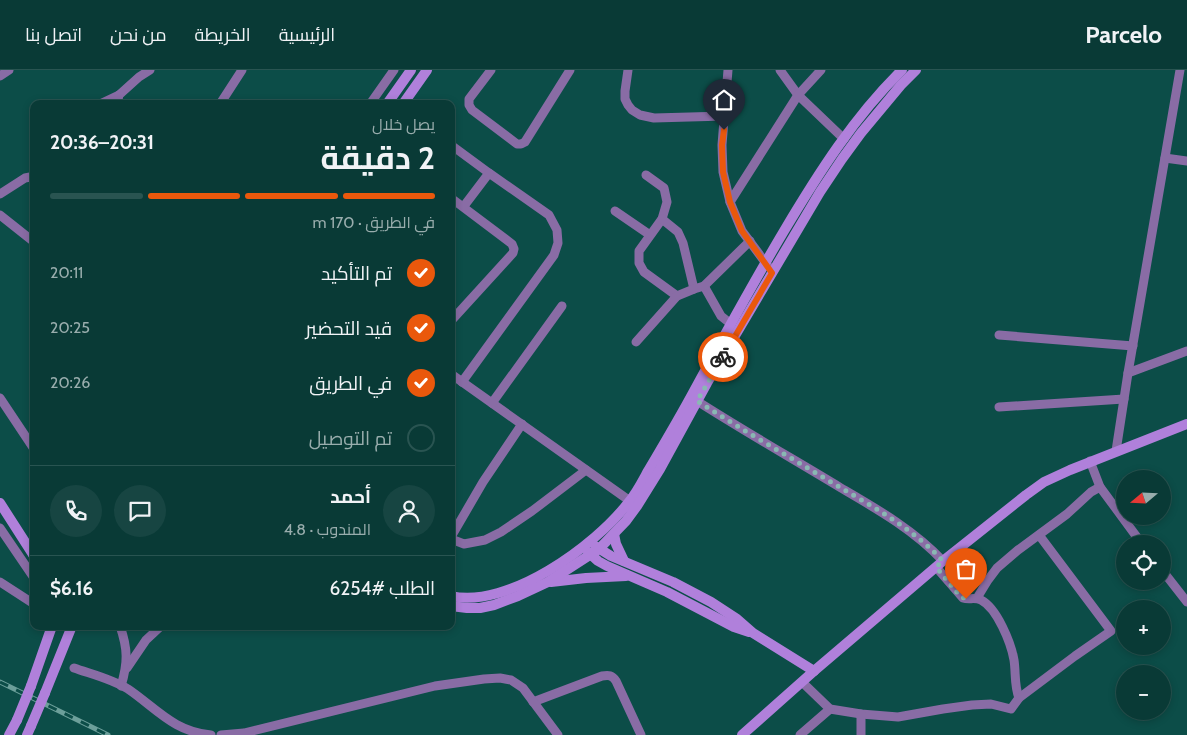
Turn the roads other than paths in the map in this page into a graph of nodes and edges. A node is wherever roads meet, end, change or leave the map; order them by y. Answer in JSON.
{"nodes":[{"id":1,"x":9,"y":70,"type":"edge"},
{"id":2,"x":150,"y":70,"type":"edge"},
{"id":3,"x":242,"y":70,"type":"edge"},
{"id":4,"x":394,"y":70,"type":"edge"},
{"id":5,"x":411,"y":70,"type":"edge"},
{"id":6,"x":427,"y":70,"type":"edge"},
{"id":7,"x":491,"y":70,"type":"edge"},
{"id":8,"x":570,"y":70,"type":"edge"},
{"id":9,"x":628,"y":70,"type":"edge"},
{"id":10,"x":728,"y":70,"type":"edge"},
{"id":11,"x":780,"y":70,"type":"edge"},
{"id":12,"x":821,"y":70,"type":"edge"},
{"id":13,"x":902,"y":70,"type":"edge"},
{"id":14,"x":916,"y":70,"type":"edge"},
{"id":15,"x":1180,"y":70,"type":"edge"},
{"id":16,"x":137,"y":74,"type":"edge"},
{"id":17,"x":0,"y":76,"type":"edge"},
{"id":18,"x":798,"y":95,"type":"junction"},
{"id":19,"x":118,"y":99,"type":"edge"},
{"id":20,"x":223,"y":100,"type":"edge"},
{"id":21,"x":373,"y":100,"type":"edge"},
{"id":22,"x":390,"y":100,"type":"edge"},
{"id":23,"x":406,"y":100,"type":"edge"},
{"id":24,"x":725,"y":116,"type":"junction"},
{"id":25,"x":844,"y":139,"type":"junction"},
{"id":26,"x":455,"y":148,"type":"edge"},
{"id":27,"x":1165,"y":158,"type":"junction"},
{"id":28,"x":1187,"y":161,"type":"edge"},
{"id":29,"x":489,"y":173,"type":"junction"},
{"id":30,"x":646,"y":175,"type":"dead end"},
{"id":31,"x":30,"y":177,"type":"edge"},
{"id":32,"x":0,"y":194,"type":"edge"},
{"id":33,"x":455,"y":200,"type":"edge"},
{"id":34,"x":730,"y":202,"type":"junction"},
{"id":35,"x":464,"y":206,"type":"junction"},
{"id":36,"x":615,"y":211,"type":"dead end"},
{"id":37,"x":0,"y":215,"type":"edge"},
{"id":38,"x":662,"y":219,"type":"junction"},
{"id":39,"x":650,"y":235,"type":"junction"},
{"id":40,"x":30,"y":239,"type":"edge"},
{"id":41,"x":750,"y":241,"type":"junction"},
{"id":42,"x":766,"y":262,"type":"junction"},
{"id":43,"x":772,"y":273,"type":"junction"},
{"id":44,"x":699,"y":287,"type":"junction"},
{"id":45,"x":677,"y":296,"type":"junction"},
{"id":46,"x":562,"y":306,"type":"dead end"},
{"id":47,"x":455,"y":318,"type":"edge"},
{"id":48,"x":731,"y":324,"type":"junction"},
{"id":49,"x":999,"y":335,"type":"dead end"},
{"id":50,"x":636,"y":342,"type":"dead end"},
{"id":51,"x":1133,"y":346,"type":"junction"},
{"id":52,"x":1187,"y":351,"type":"edge"},
{"id":53,"x":1128,"y":373,"type":"junction"},
{"id":54,"x":455,"y":377,"type":"edge"},
{"id":55,"x":462,"y":382,"type":"junction"},
{"id":56,"x":0,"y":398,"type":"edge"},
{"id":57,"x":1124,"y":399,"type":"junction"},
{"id":58,"x":697,"y":401,"type":"junction"},
{"id":59,"x":492,"y":403,"type":"junction"},
{"id":60,"x":999,"y":407,"type":"dead end"},
{"id":61,"x":522,"y":424,"type":"junction"},
{"id":62,"x":1187,"y":424,"type":"edge"},
{"id":63,"x":30,"y":444,"type":"edge"},
{"id":64,"x":1116,"y":451,"type":"junction"},
{"id":65,"x":1090,"y":462,"type":"junction"},
{"id":66,"x":586,"y":470,"type":"junction"},
{"id":67,"x":1100,"y":487,"type":"junction"},
{"id":68,"x":630,"y":501,"type":"junction"},
{"id":69,"x":0,"y":503,"type":"edge"},
{"id":70,"x":0,"y":528,"type":"edge"},
{"id":71,"x":455,"y":531,"type":"edge"},
{"id":72,"x":614,"y":534,"type":"junction"},
{"id":73,"x":1038,"y":535,"type":"junction"},
{"id":74,"x":1135,"y":535,"type":"edge"},
{"id":75,"x":455,"y":540,"type":"edge"},
{"id":76,"x":587,"y":545,"type":"junction"},
{"id":77,"x":30,"y":550,"type":"edge"},
{"id":78,"x":595,"y":552,"type":"junction"},
{"id":79,"x":624,"y":561,"type":"junction"},
{"id":80,"x":940,"y":564,"type":"junction"},
{"id":81,"x":30,"y":572,"type":"edge"},
{"id":82,"x":630,"y":575,"type":"junction"},
{"id":83,"x":0,"y":582,"type":"edge"},
{"id":84,"x":548,"y":582,"type":"junction"},
{"id":85,"x":1171,"y":582,"type":"edge"},
{"id":86,"x":455,"y":596,"type":"edge"},
{"id":87,"x":977,"y":598,"type":"junction"},
{"id":88,"x":30,"y":601,"type":"edge"},
{"id":89,"x":1187,"y":602,"type":"edge"},
{"id":90,"x":455,"y":606,"type":"edge"},
{"id":91,"x":51,"y":630,"type":"edge"},
{"id":92,"x":70,"y":630,"type":"edge"},
{"id":93,"x":121,"y":630,"type":"edge"},
{"id":94,"x":157,"y":630,"type":"edge"},
{"id":95,"x":753,"y":633,"type":"junction"},
{"id":96,"x":74,"y":668,"type":"dead end"},
{"id":97,"x":126,"y":670,"type":"junction"},
{"id":98,"x":814,"y":671,"type":"junction"},
{"id":99,"x":802,"y":682,"type":"junction"},
{"id":100,"x":121,"y":686,"type":"junction"},
{"id":101,"x":1019,"y":698,"type":"junction"},
{"id":102,"x":533,"y":702,"type":"junction"},
{"id":103,"x":830,"y":708,"type":"junction"},
{"id":104,"x":861,"y":714,"type":"junction"},
{"id":105,"x":29,"y":731,"type":"edge"},
{"id":106,"x":9,"y":735,"type":"edge"},
{"id":107,"x":211,"y":735,"type":"edge"},
{"id":108,"x":221,"y":735,"type":"edge"},
{"id":109,"x":558,"y":735,"type":"edge"},
{"id":110,"x":641,"y":735,"type":"edge"},
{"id":111,"x":742,"y":735,"type":"edge"},
{"id":112,"x":800,"y":735,"type":"edge"},
{"id":113,"x":861,"y":735,"type":"edge"}],
"edges":[{"from":1,"to":17,"type":"street"},
{"from":2,"to":16,"type":"street"},
{"from":3,"to":20,"type":"street"},
{"from":4,"to":21,"type":"street"},
{"from":5,"to":22,"type":"main road"},
{"from":6,"to":23,"type":"main road"},
{"from":7,"to":8,"type":"street"},
{"from":9,"to":24,"type":"street"},
{"from":10,"to":24,"type":"street"},
{"from":11,"to":18,"type":"street"},
{"from":12,"to":18,"type":"street"},
{"from":13,"to":25,"type":"main road"},
{"from":14,"to":43,"type":"main road"},
{"from":15,"to":27,"type":"street"},
{"from":16,"to":19,"type":"street"},
{"from":18,"to":25,"type":"street"},
{"from":18,"to":34,"type":"street"},
{"from":24,"to":34,"type":"street"},
{"from":25,"to":42,"type":"main road"},
{"from":26,"to":29,"type":"street"},
{"from":27,"to":28,"type":"street"},
{"from":27,"to":51,"type":"street"},
{"from":29,"to":35,"type":"street"},
{"from":29,"to":55,"type":"street"},
{"from":30,"to":38,"type":"street"},
{"from":31,"to":32,"type":"street"},
{"from":33,"to":35,"type":"street"},
{"from":34,"to":41,"type":"street"},
{"from":35,"to":47,"type":"street"},
{"from":36,"to":39,"type":"street"},
{"from":37,"to":40,"type":"street"},
{"from":38,"to":39,"type":"street"},
{"from":38,"to":44,"type":"street"},
{"from":39,"to":45,"type":"street"},
{"from":41,"to":42,"type":"street"},
{"from":41,"to":44,"type":"street"},
{"from":42,"to":43,"type":"street"},
{"from":42,"to":48,"type":"main road"},
{"from":43,"to":58,"type":"main road"},
{"from":44,"to":45,"type":"street"},
{"from":44,"to":48,"type":"street"},
{"from":45,"to":50,"type":"street"},
{"from":46,"to":59,"type":"street"},
{"from":48,"to":68,"type":"main road"},
{"from":49,"to":51,"type":"street"},
{"from":51,"to":53,"type":"street"},
{"from":52,"to":53,"type":"street"},
{"from":53,"to":57,"type":"street"},
{"from":54,"to":55,"type":"street"},
{"from":55,"to":59,"type":"street"},
{"from":56,"to":63,"type":"street"},
{"from":57,"to":60,"type":"street"},
{"from":57,"to":64,"type":"street"},
{"from":58,"to":72,"type":"main road"},
{"from":58,"to":80,"type":"street"},
{"from":59,"to":61,"type":"street"},
{"from":61,"to":66,"type":"street"},
{"from":61,"to":71,"type":"street"},
{"from":62,"to":64,"type":"main road"},
{"from":64,"to":65,"type":"main road"},
{"from":65,"to":67,"type":"street"},
{"from":65,"to":80,"type":"main road"},
{"from":66,"to":68,"type":"street"},
{"from":66,"to":75,"type":"street"},
{"from":67,"to":73,"type":"street"},
{"from":67,"to":74,"type":"street"},
{"from":68,"to":76,"type":"main road"},
{"from":69,"to":77,"type":"main road"},
{"from":70,"to":81,"type":"street"},
{"from":72,"to":78,"type":"main road"},
{"from":72,"to":79,"type":"main road"},
{"from":73,"to":87,"type":"street"},
{"from":73,"to":101,"type":"street"},
{"from":76,"to":78,"type":"main road"},
{"from":76,"to":86,"type":"main road"},
{"from":78,"to":79,"type":"main road"},
{"from":78,"to":82,"type":"main road"},
{"from":78,"to":84,"type":"main road"},
{"from":79,"to":95,"type":"main road"},
{"from":80,"to":87,"type":"street"},
{"from":80,"to":98,"type":"main road"},
{"from":82,"to":84,"type":"main road"},
{"from":82,"to":95,"type":"main road"},
{"from":83,"to":88,"type":"street"},
{"from":84,"to":90,"type":"main road"},
{"from":85,"to":89,"type":"street"},
{"from":87,"to":101,"type":"street"},
{"from":91,"to":106,"type":"main road","bridge":true},
{"from":92,"to":105,"type":"main road","bridge":true},
{"from":93,"to":97,"type":"street"},
{"from":94,"to":97,"type":"street"},
{"from":95,"to":98,"type":"main road"},
{"from":96,"to":100,"type":"street"},
{"from":97,"to":100,"type":"street"},
{"from":98,"to":99,"type":"main road"},
{"from":99,"to":103,"type":"street"},
{"from":99,"to":111,"type":"main road"},
{"from":100,"to":107,"type":"street"},
{"from":101,"to":104,"type":"street"},
{"from":102,"to":108,"type":"street"},
{"from":102,"to":109,"type":"street"},
{"from":102,"to":110,"type":"street"},
{"from":103,"to":104,"type":"street"},
{"from":103,"to":112,"type":"street"},
{"from":104,"to":113,"type":"street"}]}
